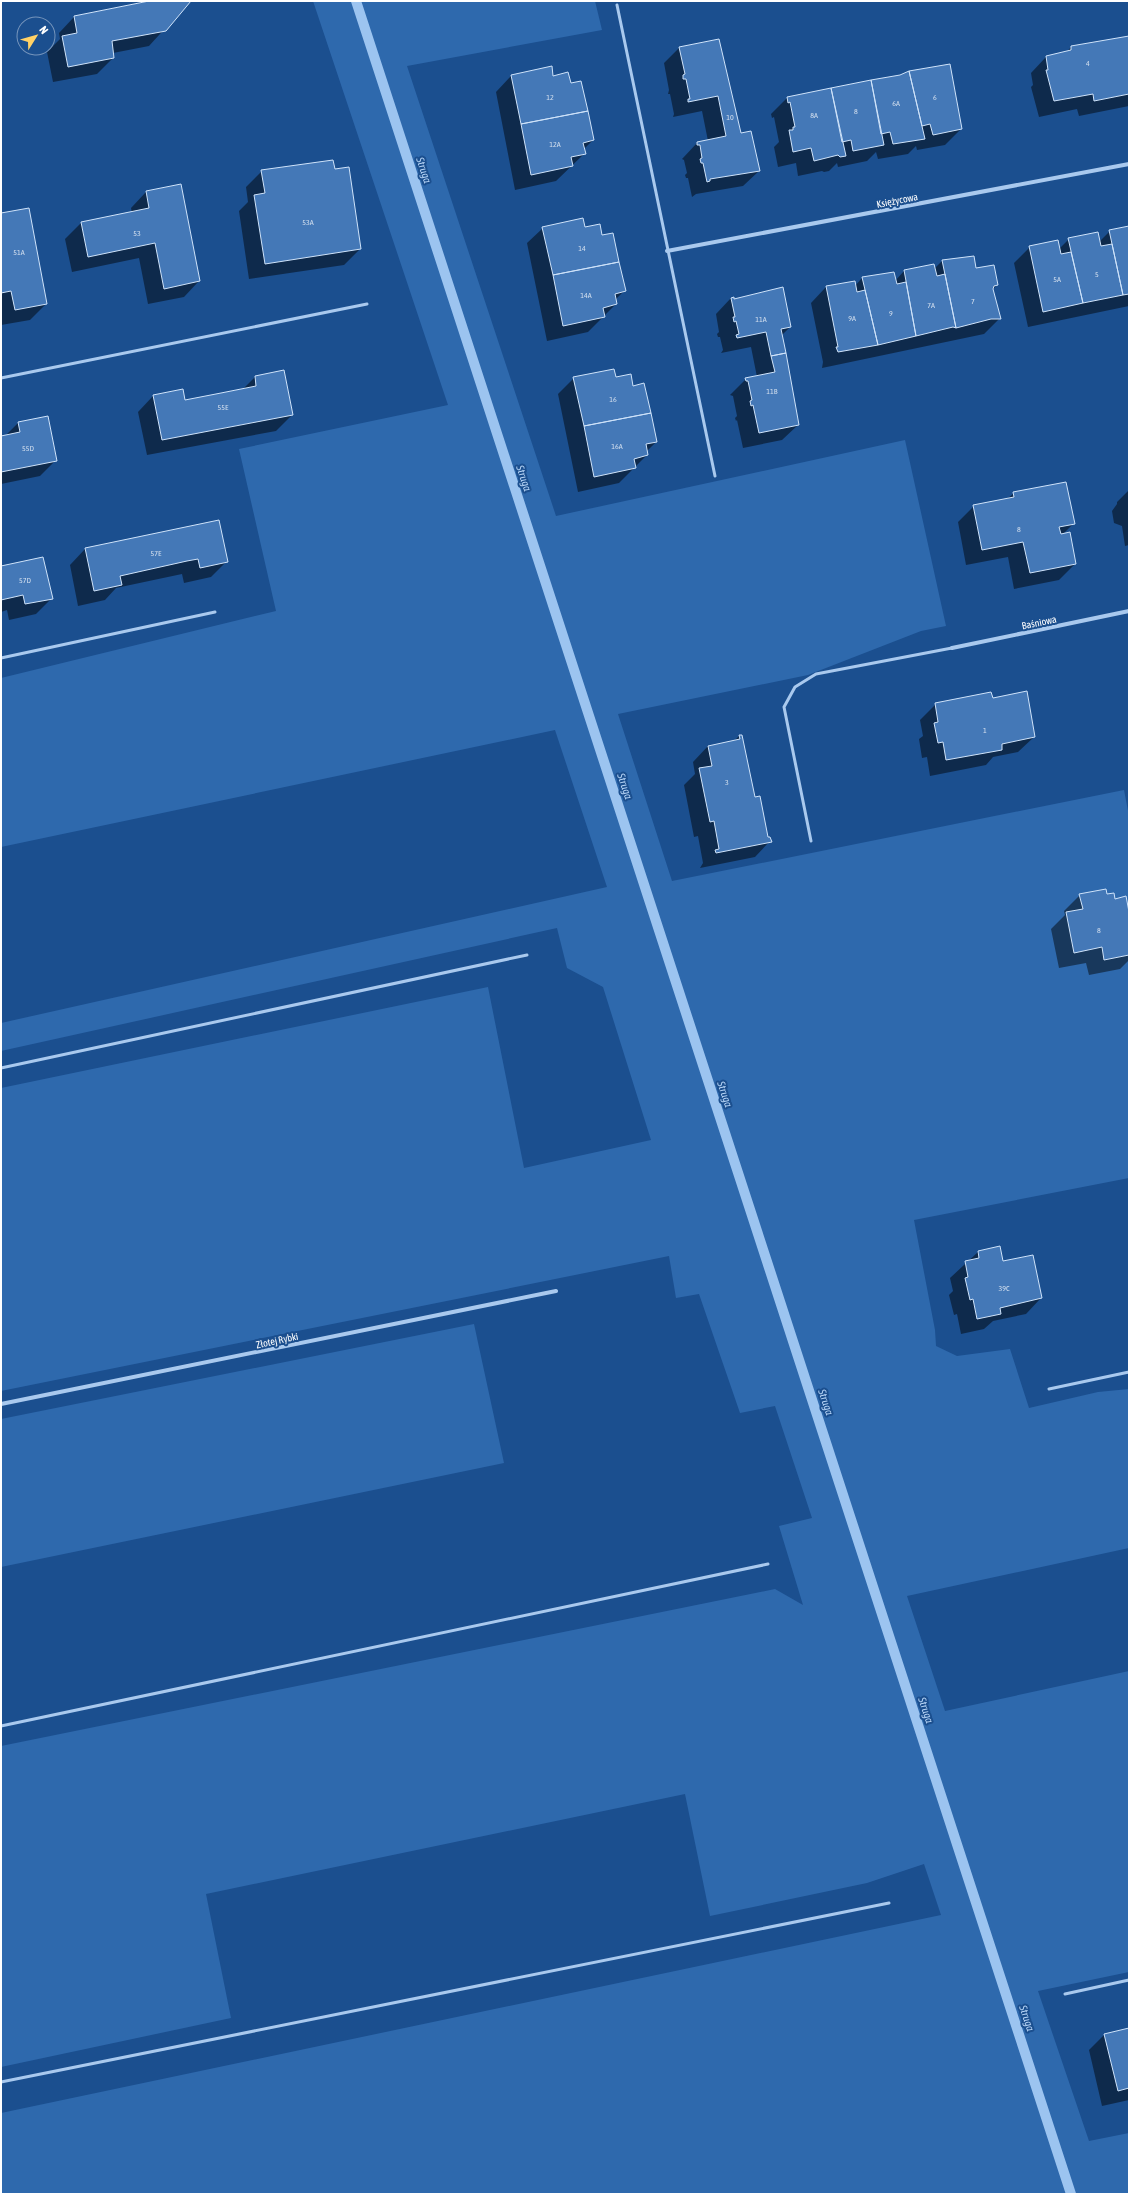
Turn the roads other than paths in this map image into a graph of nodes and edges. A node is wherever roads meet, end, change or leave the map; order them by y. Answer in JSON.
{"nodes":[{"id":1,"x":617,"y":5,"type":"dead end"},
{"id":2,"x":1129,"y":164,"type":"edge"},
{"id":3,"x":667,"y":251,"type":"junction"},
{"id":4,"x":367,"y":304,"type":"dead end"},
{"id":5,"x":1,"y":378,"type":"edge"},
{"id":6,"x":715,"y":476,"type":"dead end"},
{"id":7,"x":1129,"y":611,"type":"edge"},
{"id":8,"x":215,"y":612,"type":"dead end"},
{"id":9,"x":952,"y":648,"type":"joint"},
{"id":10,"x":1,"y":658,"type":"edge"},
{"id":11,"x":811,"y":842,"type":"dead end"},
{"id":12,"x":527,"y":955,"type":"dead end"},
{"id":13,"x":1,"y":1068,"type":"edge"},
{"id":14,"x":556,"y":1291,"type":"dead end"},
{"id":15,"x":1129,"y":1372,"type":"edge"},
{"id":16,"x":1050,"y":1389,"type":"dead end"},
{"id":17,"x":1,"y":1404,"type":"edge"},
{"id":18,"x":768,"y":1564,"type":"dead end"},
{"id":19,"x":1,"y":1726,"type":"edge"},
{"id":20,"x":889,"y":1903,"type":"dead end"},
{"id":21,"x":1129,"y":1980,"type":"edge"},
{"id":22,"x":1065,"y":1994,"type":"dead end"},
{"id":23,"x":1,"y":2082,"type":"edge"}],
"edges":[{"from":1,"to":3,"type":"lane"},
{"from":2,"to":3,"type":"street","name":"Księżycowa"},
{"from":3,"to":6,"type":"lane"},
{"from":4,"to":5,"type":"lane"},
{"from":7,"to":9,"type":"street","name":"Baśniowa"},
{"from":8,"to":10,"type":"lane"},
{"from":9,"to":11,"type":"lane"},
{"from":12,"to":13,"type":"lane"},
{"from":14,"to":17,"type":"street","name":"Złotej Rybki"},
{"from":15,"to":16,"type":"lane"},
{"from":18,"to":19,"type":"lane"},
{"from":20,"to":23,"type":"lane"},
{"from":21,"to":22,"type":"lane"}]}
